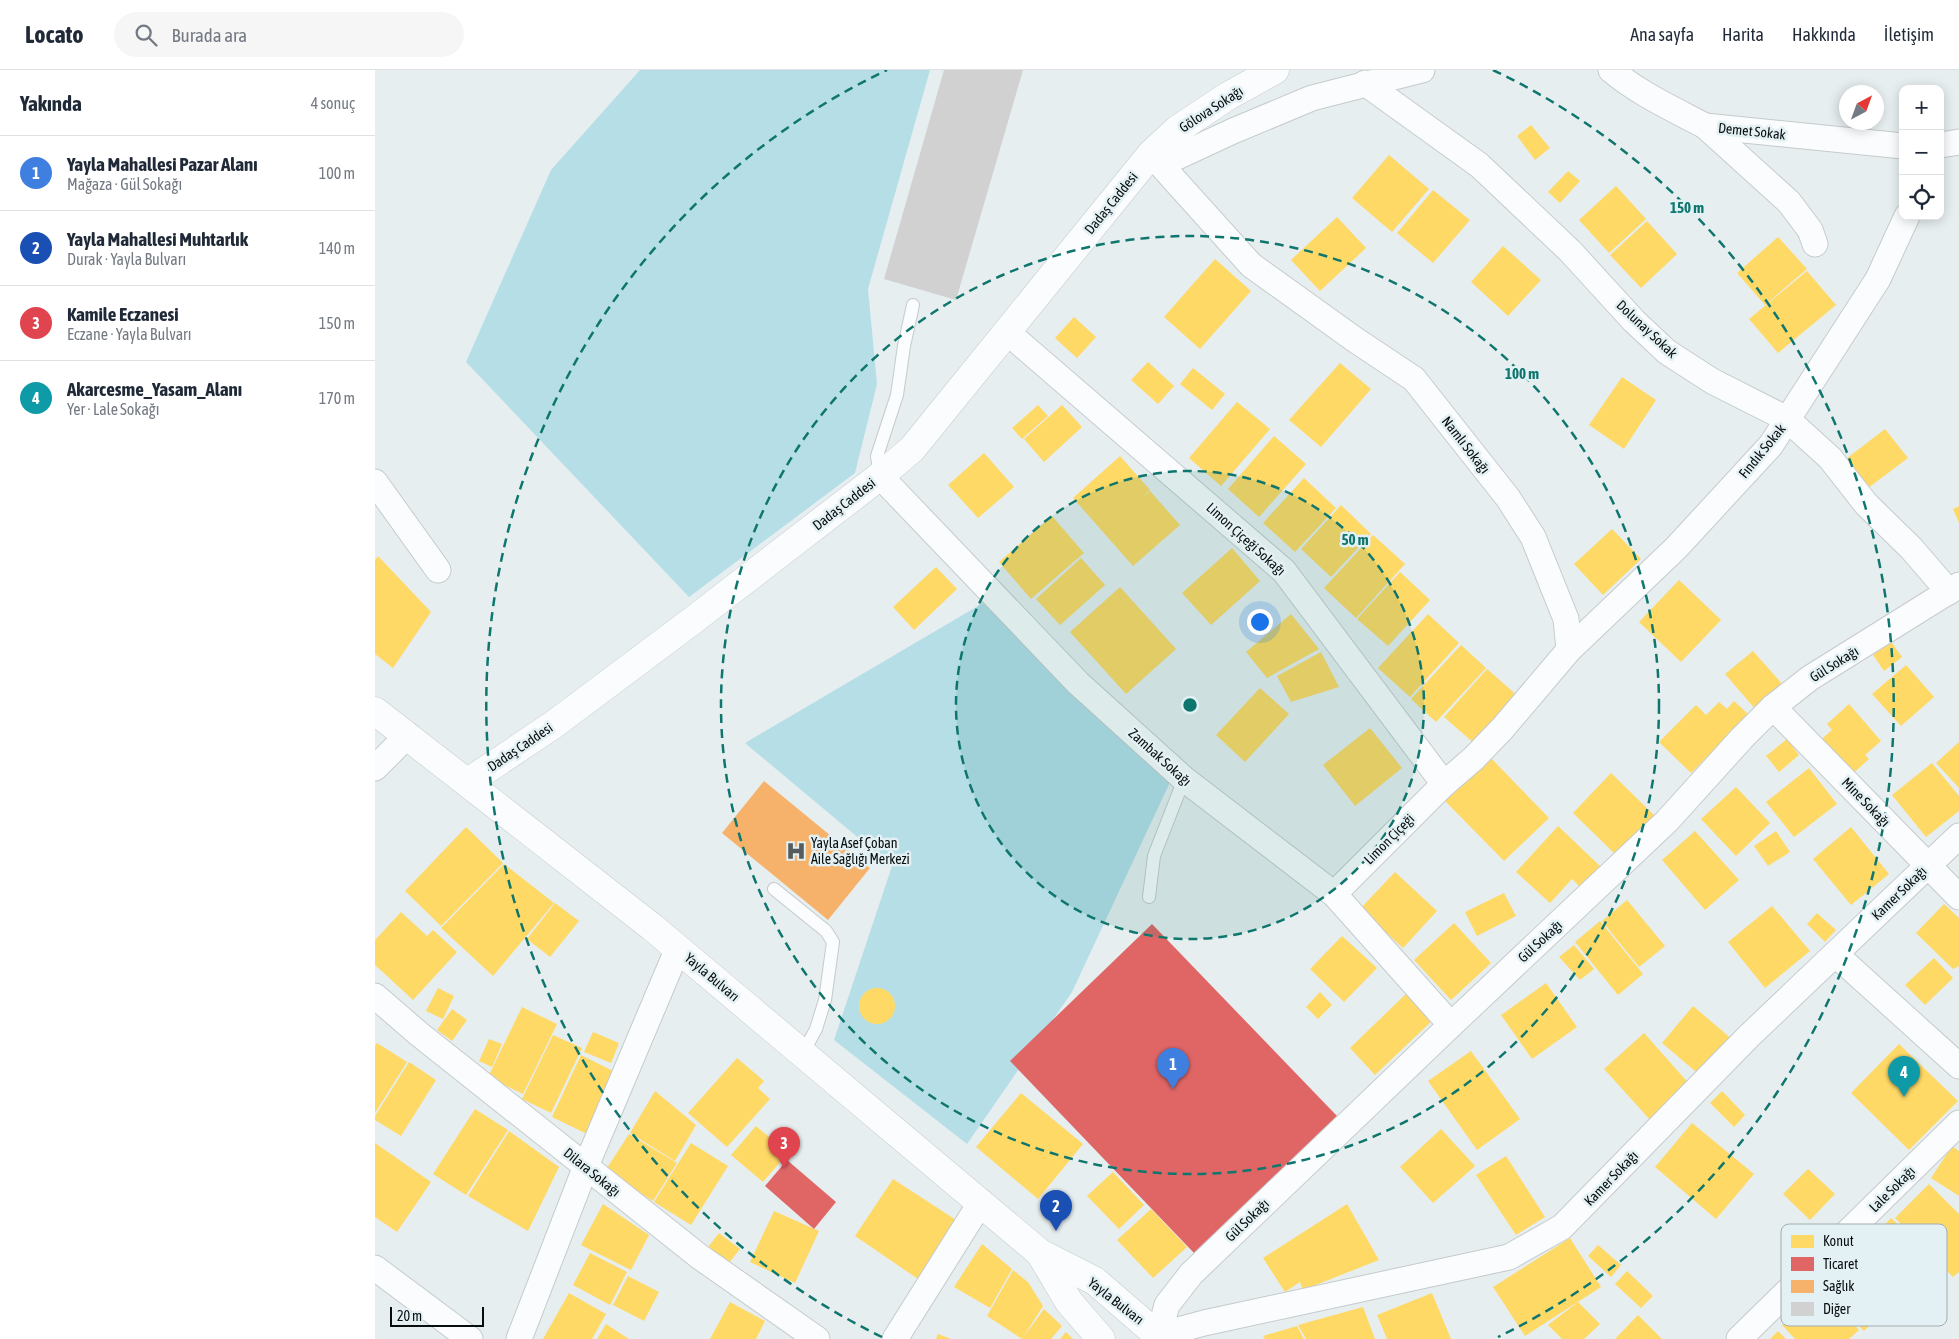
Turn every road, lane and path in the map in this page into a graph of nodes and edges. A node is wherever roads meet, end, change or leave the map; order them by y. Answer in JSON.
{"nodes":[{"id":1,"x":1275,"y":70,"type":"edge"},
{"id":2,"x":1422,"y":70,"type":"edge"},
{"id":3,"x":1611,"y":70,"type":"edge"},
{"id":4,"x":1365,"y":83,"type":"junction"},
{"id":5,"x":1705,"y":126,"type":"junction"},
{"id":6,"x":1959,"y":142,"type":"edge"},
{"id":7,"x":1944,"y":144,"type":"edge"},
{"id":8,"x":1899,"y":146,"type":"edge"},
{"id":9,"x":1156,"y":159,"type":"junction"},
{"id":10,"x":1905,"y":220,"type":"edge"},
{"id":11,"x":1815,"y":244,"type":"dead end"},
{"id":12,"x":913,"y":305,"type":"dead end"},
{"id":13,"x":1007,"y":332,"type":"junction"},
{"id":14,"x":1787,"y":419,"type":"junction"},
{"id":15,"x":881,"y":476,"type":"junction"},
{"id":16,"x":375,"y":482,"type":"edge"},
{"id":17,"x":438,"y":570,"type":"dead end"},
{"id":18,"x":1954,"y":588,"type":"edge"},
{"id":19,"x":1569,"y":650,"type":"junction"},
{"id":20,"x":1773,"y":707,"type":"junction"},
{"id":21,"x":375,"y":711,"type":"edge"},
{"id":22,"x":408,"y":735,"type":"junction"},
{"id":23,"x":375,"y":768,"type":"edge"},
{"id":24,"x":1184,"y":779,"type":"junction"},
{"id":25,"x":468,"y":782,"type":"junction"},
{"id":26,"x":1444,"y":784,"type":"junction"},
{"id":27,"x":1959,"y":836,"type":"edge"},
{"id":28,"x":1927,"y":865,"type":"junction"},
{"id":29,"x":774,"y":889,"type":"dead end"},
{"id":30,"x":1334,"y":894,"type":"junction"},
{"id":31,"x":1149,"y":897,"type":"dead end"},
{"id":32,"x":1959,"y":897,"type":"edge"},
{"id":33,"x":678,"y":948,"type":"junction"},
{"id":34,"x":1835,"y":954,"type":"junction"},
{"id":35,"x":375,"y":996,"type":"edge"},
{"id":36,"x":1451,"y":1025,"type":"junction"},
{"id":37,"x":803,"y":1053,"type":"junction"},
{"id":38,"x":1959,"y":1066,"type":"edge"},
{"id":39,"x":1959,"y":1124,"type":"edge"},
{"id":40,"x":585,"y":1166,"type":"junction"},
{"id":41,"x":981,"y":1202,"type":"junction"},
{"id":42,"x":1857,"y":1224,"type":"edge"},
{"id":43,"x":1040,"y":1253,"type":"junction"},
{"id":44,"x":375,"y":1268,"type":"edge"},
{"id":45,"x":1781,"y":1298,"type":"edge"},
{"id":46,"x":1161,"y":1337,"type":"edge"},
{"id":47,"x":470,"y":1339,"type":"edge"},
{"id":48,"x":519,"y":1339,"type":"edge"},
{"id":49,"x":817,"y":1339,"type":"edge"},
{"id":50,"x":895,"y":1339,"type":"edge"},
{"id":51,"x":1101,"y":1339,"type":"edge"},
{"id":52,"x":1739,"y":1339,"type":"edge"}],
"edges":[{"from":1,"to":9,"type":"main road","name":"Gölova Sokağı"},
{"from":2,"to":4,"type":"street","name":"Dadaş Caddesi"},
{"from":3,"to":5,"type":"street"},
{"from":4,"to":9,"type":"street","name":"Dadaş Caddesi"},
{"from":4,"to":14,"type":"street","name":"Dolunay Sokak"},
{"from":5,"to":8,"type":"street","name":"Demet Sokak"},
{"from":5,"to":11,"type":"street","name":"Demet Sokak"},
{"from":6,"to":7,"type":"street"},
{"from":9,"to":13,"type":"main road","name":"Dadaş Caddesi"},
{"from":9,"to":19,"type":"street","name":"Namlı Sokağı"},
{"from":10,"to":14,"type":"street","name":"Fındık Sokak"},
{"from":12,"to":15,"type":"lane"},
{"from":13,"to":15,"type":"main road","name":"Dadaş Caddesi"},
{"from":13,"to":26,"type":"street","name":"Limon Çiçeği Sokağı"},
{"from":14,"to":18,"type":"street","name":"Dolunay Sokak"},
{"from":14,"to":19,"type":"street","name":"Fındık Sokak"},
{"from":15,"to":24,"type":"street","name":"Zambak Sokağı"},
{"from":15,"to":25,"type":"main road","name":"Dadaş Caddesi"},
{"from":16,"to":17,"type":"street"},
{"from":18,"to":20,"type":"street","name":"Gül Sokağı"},
{"from":19,"to":26,"type":"street"},
{"from":20,"to":28,"type":"street","name":"Mine Sokağı"},
{"from":20,"to":36,"type":"street","name":"Gül Sokağı"},
{"from":21,"to":22,"type":"main road","name":"Yayla Bulvarı"},
{"from":22,"to":23,"type":"street"},
{"from":22,"to":25,"type":"main road","name":"Yayla Bulvarı"},
{"from":24,"to":30,"type":"street","name":"Zambak Sokağı"},
{"from":24,"to":31,"type":"lane"},
{"from":25,"to":33,"type":"main road","name":"Yayla Bulvarı"},
{"from":26,"to":30,"type":"street","name":"Limon Çiçeği"},
{"from":27,"to":28,"type":"street","name":"Kamer Sokağı"},
{"from":28,"to":32,"type":"street","name":"Mine Sokağı"},
{"from":28,"to":34,"type":"street","name":"Kamer Sokağı"},
{"from":29,"to":37,"type":"lane"},
{"from":30,"to":36,"type":"street","name":"Zambak Sokağı"},
{"from":33,"to":37,"type":"main road","name":"Yayla Bulvarı"},
{"from":33,"to":40,"type":"street"},
{"from":34,"to":38,"type":"street"},
{"from":34,"to":46,"type":"street","name":"Kamer Sokağı"},
{"from":35,"to":40,"type":"street","name":"Dilara Sokağı"},
{"from":36,"to":46,"type":"street","name":"Gül Sokağı"},
{"from":37,"to":41,"type":"main road","name":"Yayla Bulvarı"},
{"from":39,"to":42,"type":"street","name":"Lale Sokağı"},
{"from":40,"to":48,"type":"street"},
{"from":40,"to":49,"type":"street","name":"Dilara Sokağı"},
{"from":41,"to":43,"type":"main road","name":"Yayla Bulvarı"},
{"from":41,"to":50,"type":"street"},
{"from":43,"to":46,"type":"main road","name":"Yayla Bulvarı"},
{"from":43,"to":51,"type":"main road","name":"Yayla Bulvarı"},
{"from":44,"to":47,"type":"street"},
{"from":45,"to":52,"type":"street","name":"Lale Sokağı"}]}
